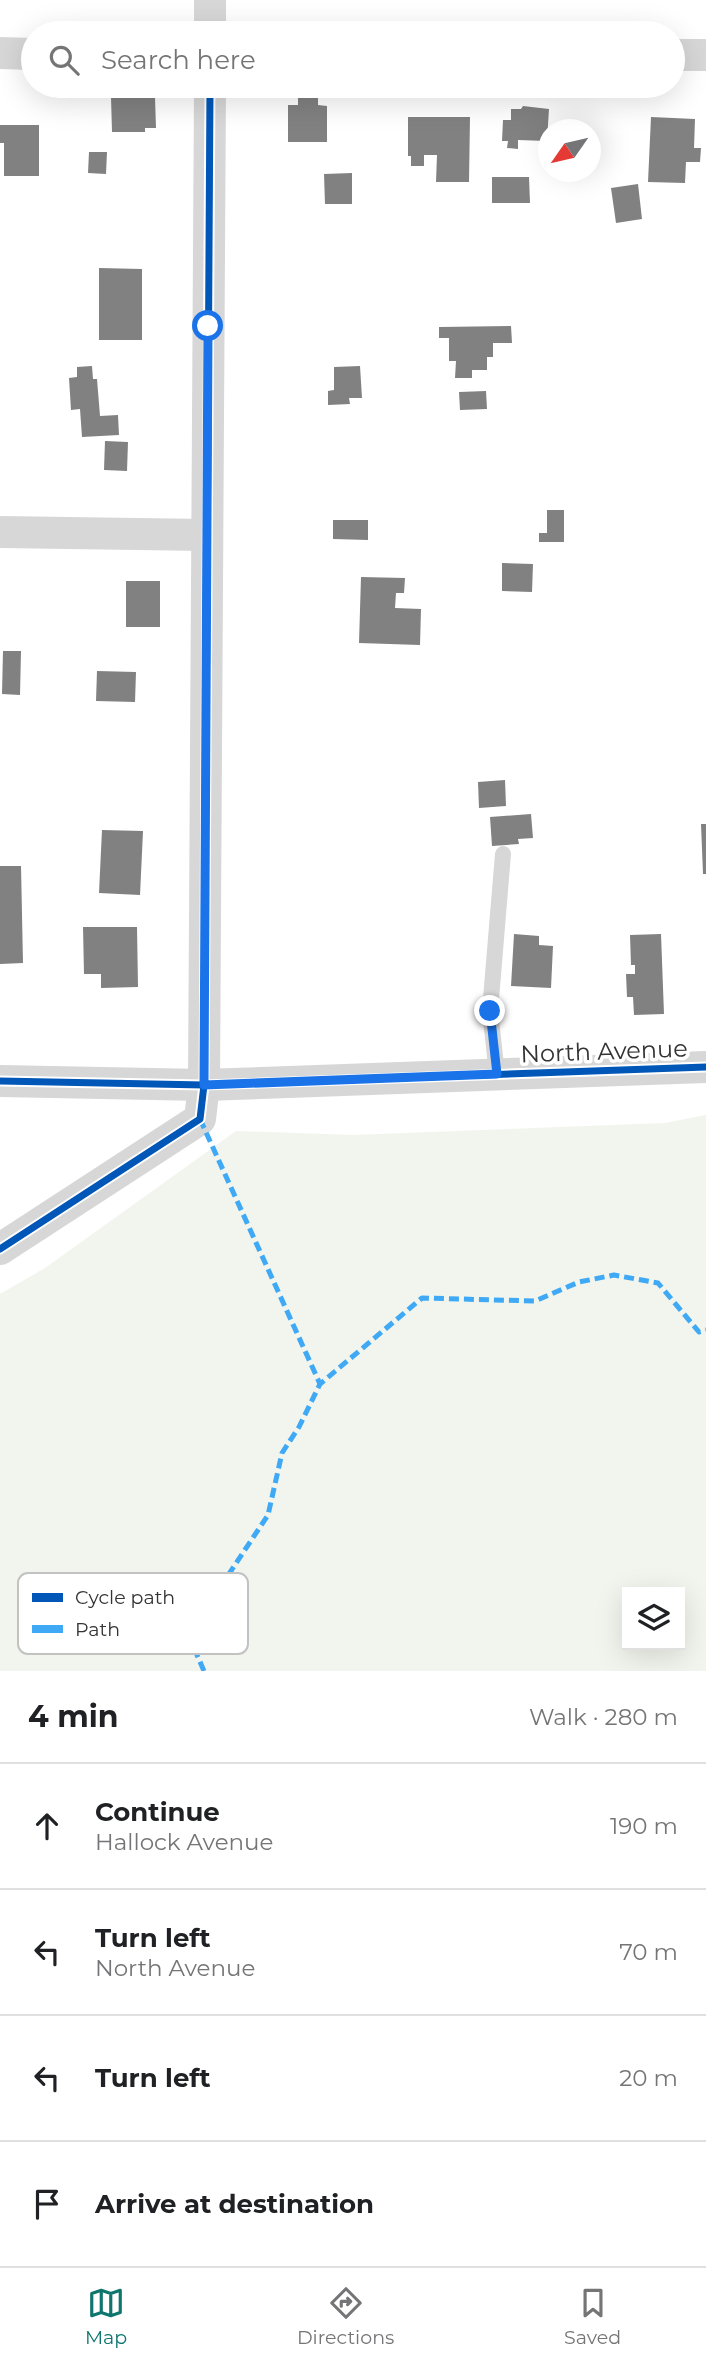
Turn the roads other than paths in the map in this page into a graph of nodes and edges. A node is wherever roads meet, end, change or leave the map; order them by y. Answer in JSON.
{"nodes":[{"id":1,"x":210,"y":0,"type":"edge"},
{"id":2,"x":210,"y":21,"type":"edge"},
{"id":3,"x":0,"y":53,"type":"edge"},
{"id":4,"x":21,"y":54,"type":"edge"},
{"id":5,"x":685,"y":55,"type":"edge"},
{"id":6,"x":706,"y":55,"type":"edge"},
{"id":7,"x":210,"y":98,"type":"edge"},
{"id":8,"x":0,"y":532,"type":"edge"},
{"id":9,"x":206,"y":535,"type":"junction"},
{"id":10,"x":503,"y":854,"type":"dead end"},
{"id":11,"x":706,"y":1067,"type":"edge"},
{"id":12,"x":497,"y":1074,"type":"junction"},
{"id":13,"x":0,"y":1081,"type":"edge"},
{"id":14,"x":204,"y":1085,"type":"junction"},
{"id":15,"x":0,"y":1249,"type":"edge"}],
"edges":[{"from":1,"to":2,"type":"street"},
{"from":3,"to":4,"type":"street"},
{"from":5,"to":6,"type":"street"},
{"from":7,"to":9,"type":"street"},
{"from":8,"to":9,"type":"street"},
{"from":9,"to":14,"type":"street"},
{"from":10,"to":12,"type":"lane"},
{"from":11,"to":12,"type":"street","name":"North Avenue"},
{"from":12,"to":14,"type":"street","name":"North Avenue"},
{"from":13,"to":14,"type":"street","name":"North Avenue"},
{"from":14,"to":15,"type":"street"}]}
